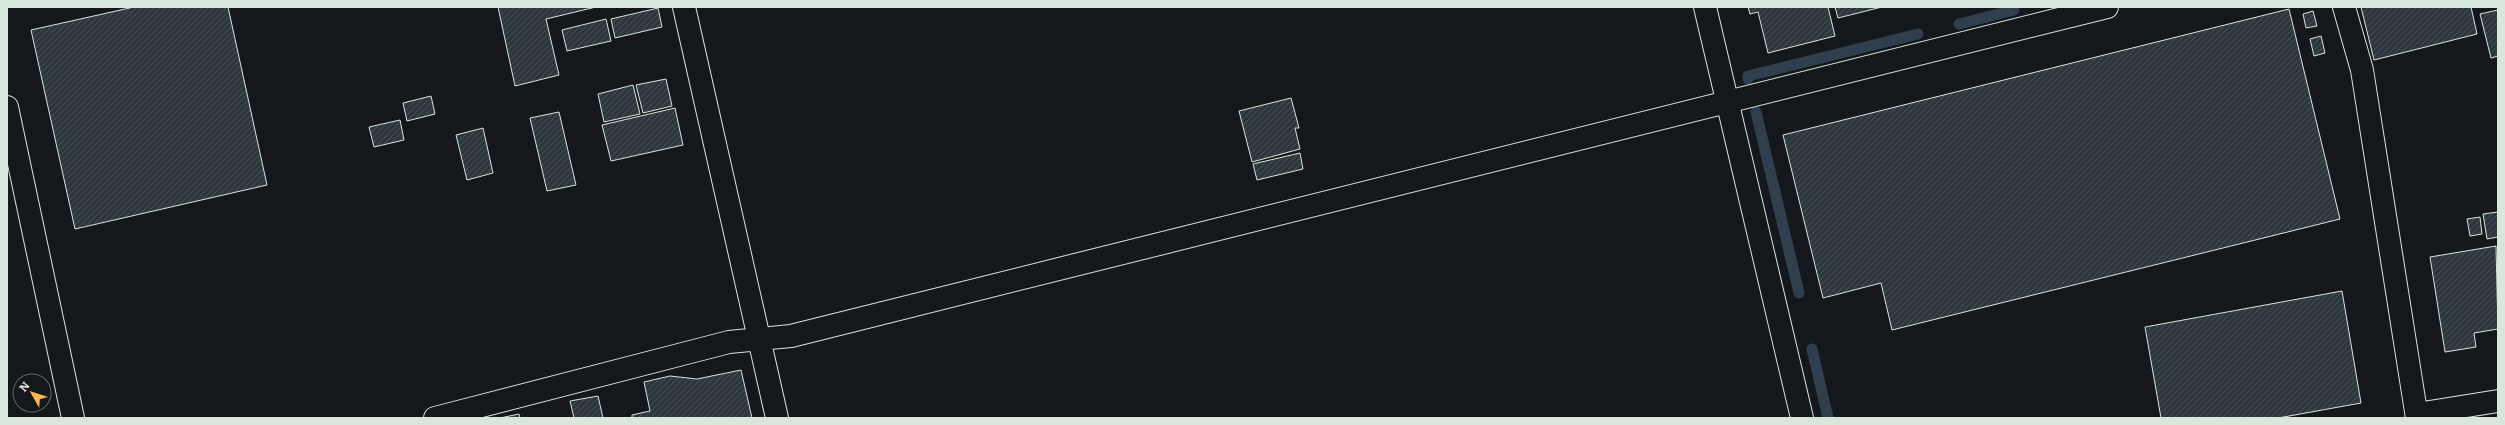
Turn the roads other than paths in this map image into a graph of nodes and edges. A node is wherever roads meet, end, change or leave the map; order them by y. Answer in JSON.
{"nodes":[{"id":1,"x":684,"y":7,"type":"edge"},
{"id":2,"x":1705,"y":7,"type":"edge"},
{"id":3,"x":2107,"y":7,"type":"edge"},
{"id":4,"x":2344,"y":7,"type":"edge"},
{"id":5,"x":1727,"y":102,"type":"junction"},
{"id":6,"x":7,"y":107,"type":"edge"},
{"id":7,"x":760,"y":338,"type":"junction"},
{"id":8,"x":2498,"y":401,"type":"edge"},
{"id":9,"x":2417,"y":416,"type":"edge"},
{"id":10,"x":73,"y":418,"type":"edge"},
{"id":11,"x":435,"y":418,"type":"edge"},
{"id":12,"x":777,"y":418,"type":"edge"},
{"id":13,"x":1802,"y":418,"type":"edge"}],
"edges":[{"from":1,"to":7,"type":"street"},
{"from":2,"to":5,"type":"street"},
{"from":3,"to":5,"type":"street"},
{"from":4,"to":9,"type":"street"},
{"from":5,"to":7,"type":"street"},
{"from":5,"to":13,"type":"street"},
{"from":6,"to":10,"type":"street"},
{"from":7,"to":11,"type":"street"},
{"from":7,"to":12,"type":"street"},
{"from":8,"to":9,"type":"street"}]}
